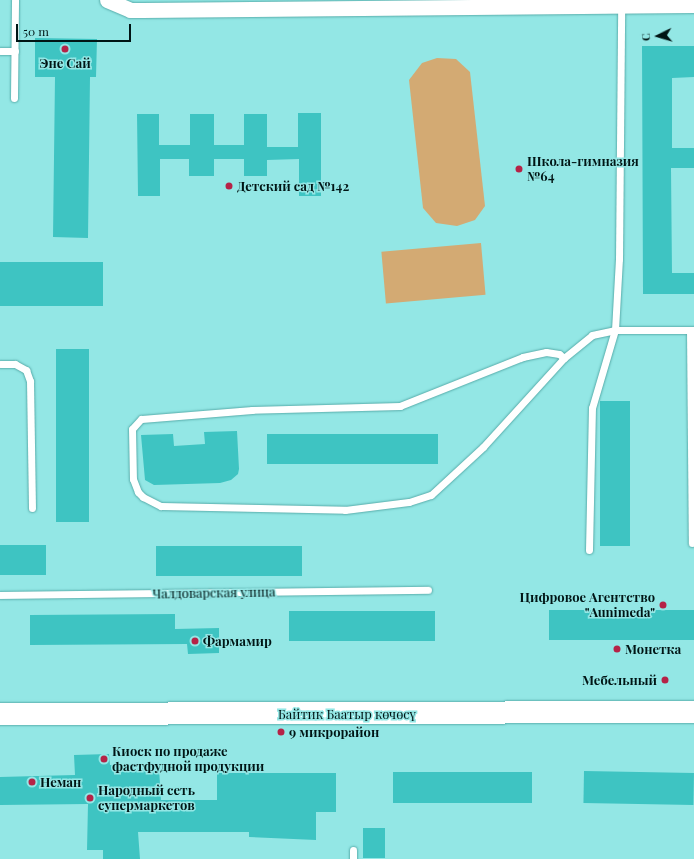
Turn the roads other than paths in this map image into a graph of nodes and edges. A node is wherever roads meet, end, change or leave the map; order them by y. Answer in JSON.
{"nodes":[{"id":1,"x":15,"y":0,"type":"edge"},
{"id":2,"x":107,"y":0,"type":"edge"},
{"id":3,"x":548,"y":3,"type":"edge"},
{"id":4,"x":318,"y":4,"type":"edge"},
{"id":5,"x":621,"y":5,"type":"junction"},
{"id":6,"x":694,"y":5,"type":"edge"},
{"id":7,"x":0,"y":51,"type":"edge"},
{"id":8,"x":15,"y":51,"type":"junction"},
{"id":9,"x":14,"y":98,"type":"dead end"},
{"id":10,"x":615,"y":330,"type":"junction"},
{"id":11,"x":692,"y":330,"type":"edge"},
{"id":12,"x":564,"y":358,"type":"junction"},
{"id":13,"x":0,"y":364,"type":"edge"},
{"id":14,"x":32,"y":508,"type":"dead end"},
{"id":15,"x":692,"y":543,"type":"dead end"},
{"id":16,"x":589,"y":550,"type":"dead end"},
{"id":17,"x":428,"y":590,"type":"dead end"},
{"id":18,"x":0,"y":595,"type":"edge"},
{"id":19,"x":694,"y":712,"type":"edge"},
{"id":20,"x":0,"y":714,"type":"edge"},
{"id":21,"x":353,"y":850,"type":"dead end"},
{"id":22,"x":353,"y":859,"type":"edge"}],
"edges":[{"from":1,"to":8,"type":"lane"},
{"from":2,"to":4,"type":"street"},
{"from":3,"to":4,"type":"street"},
{"from":3,"to":5,"type":"street"},
{"from":5,"to":6,"type":"street"},
{"from":5,"to":10,"type":"lane"},
{"from":7,"to":8,"type":"lane"},
{"from":8,"to":9,"type":"lane"},
{"from":10,"to":11,"type":"lane"},
{"from":10,"to":12,"type":"lane"},
{"from":10,"to":16,"type":"lane"},
{"from":11,"to":15,"type":"lane"},
{"from":12,"to":12,"type":"lane"},
{"from":13,"to":14,"type":"lane"},
{"from":17,"to":18,"type":"lane","name":"Чалдоварская улица"},
{"from":19,"to":20,"type":"main road","name":"Байтик Баатыр көчөсү"},
{"from":21,"to":22,"type":"lane"}]}
